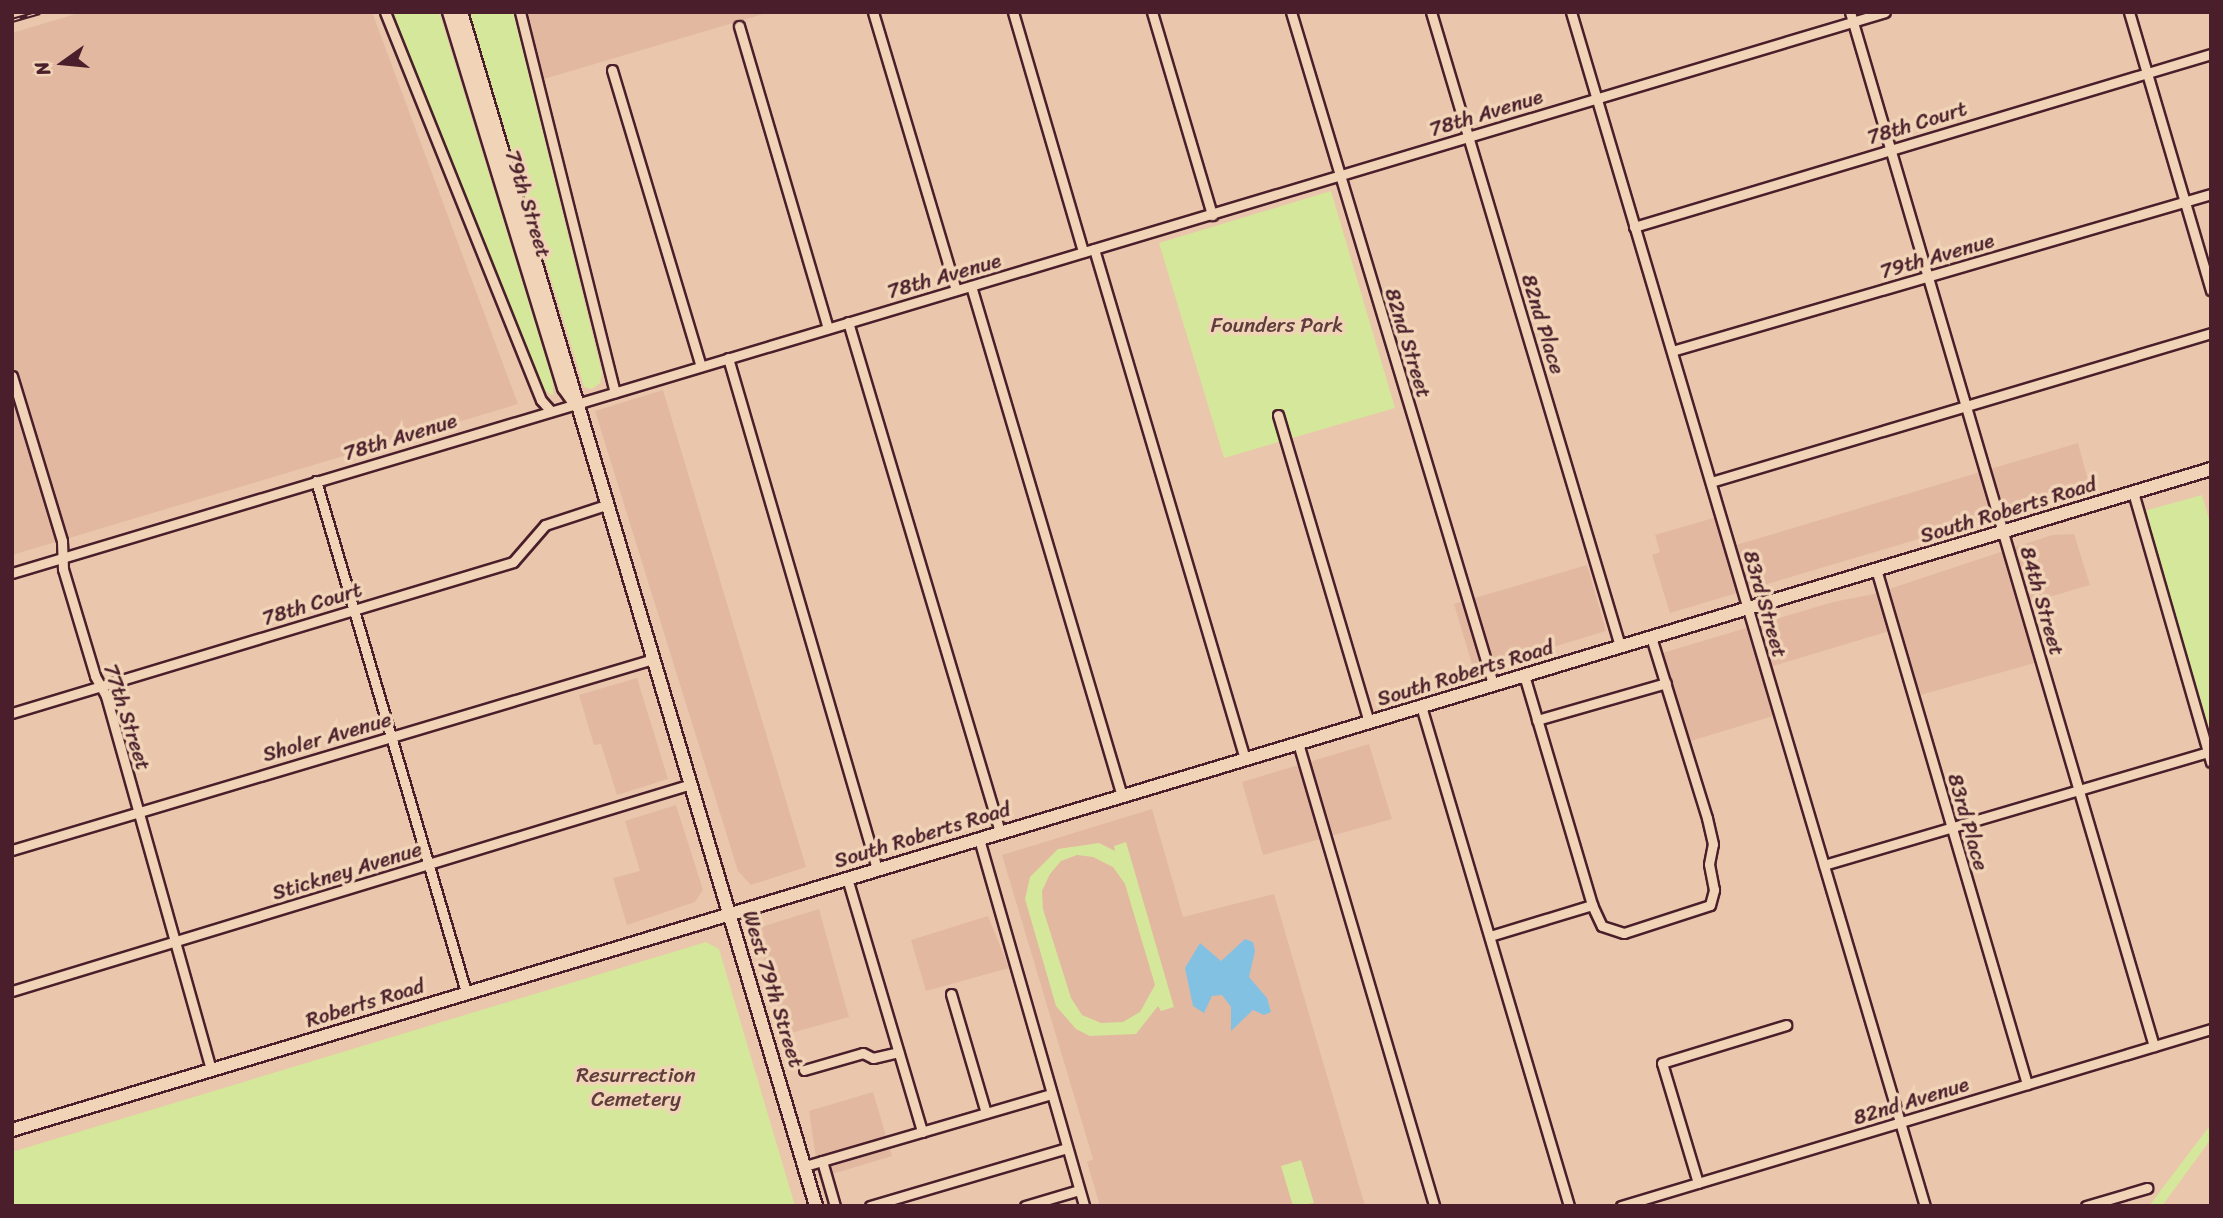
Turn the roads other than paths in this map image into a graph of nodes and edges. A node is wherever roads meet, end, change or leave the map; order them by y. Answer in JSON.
{"nodes":[{"id":1,"x":385,"y":12,"type":"edge"},
{"id":2,"x":449,"y":12,"type":"edge"},
{"id":3,"x":461,"y":12,"type":"edge"},
{"id":4,"x":520,"y":12,"type":"edge"},
{"id":5,"x":873,"y":12,"type":"edge"},
{"id":6,"x":1013,"y":12,"type":"edge"},
{"id":7,"x":1152,"y":12,"type":"edge"},
{"id":8,"x":1291,"y":12,"type":"edge"},
{"id":9,"x":1431,"y":12,"type":"edge"},
{"id":10,"x":1571,"y":12,"type":"edge"},
{"id":11,"x":1885,"y":12,"type":"edge"},
{"id":12,"x":2129,"y":12,"type":"edge"},
{"id":13,"x":1851,"y":17,"type":"edge"},
{"id":14,"x":739,"y":26,"type":"dead end"},
{"id":15,"x":2211,"y":54,"type":"edge"},
{"id":16,"x":612,"y":70,"type":"dead end"},
{"id":17,"x":2147,"y":73,"type":"junction"},
{"id":18,"x":1597,"y":97,"type":"junction"},
{"id":19,"x":1468,"y":137,"type":"junction"},
{"id":20,"x":1891,"y":149,"type":"junction"},
{"id":21,"x":1340,"y":174,"type":"junction"},
{"id":22,"x":2211,"y":194,"type":"edge"},
{"id":23,"x":2184,"y":202,"type":"junction"},
{"id":24,"x":1212,"y":215,"type":"junction"},
{"id":25,"x":1634,"y":227,"type":"junction"},
{"id":26,"x":1094,"y":250,"type":"junction"},
{"id":27,"x":1083,"y":252,"type":"junction"},
{"id":28,"x":1928,"y":277,"type":"junction"},
{"id":29,"x":971,"y":286,"type":"junction"},
{"id":30,"x":956,"y":290,"type":"junction"},
{"id":31,"x":2211,"y":290,"type":"edge"},
{"id":32,"x":848,"y":322,"type":"junction"},
{"id":33,"x":828,"y":328,"type":"junction"},
{"id":34,"x":2211,"y":332,"type":"edge"},
{"id":35,"x":1672,"y":351,"type":"junction"},
{"id":36,"x":728,"y":358,"type":"junction"},
{"id":37,"x":701,"y":366,"type":"junction"},
{"id":38,"x":12,"y":376,"type":"edge"},
{"id":39,"x":615,"y":392,"type":"junction"},
{"id":40,"x":575,"y":404,"type":"junction"},
{"id":41,"x":1968,"y":407,"type":"junction"},
{"id":42,"x":551,"y":411,"type":"junction"},
{"id":43,"x":1278,"y":415,"type":"dead end"},
{"id":44,"x":2211,"y":469,"type":"edge"},
{"id":45,"x":316,"y":481,"type":"junction"},
{"id":46,"x":1711,"y":482,"type":"junction"},
{"id":47,"x":2133,"y":492,"type":"junction"},
{"id":48,"x":606,"y":505,"type":"junction"},
{"id":49,"x":2003,"y":531,"type":"junction"},
{"id":50,"x":63,"y":558,"type":"junction"},
{"id":51,"x":1876,"y":569,"type":"junction"},
{"id":52,"x":12,"y":573,"type":"edge"},
{"id":53,"x":1748,"y":608,"type":"junction"},
{"id":54,"x":354,"y":610,"type":"junction"},
{"id":55,"x":1651,"y":637,"type":"junction"},
{"id":56,"x":1620,"y":646,"type":"junction"},
{"id":57,"x":653,"y":659,"type":"junction"},
{"id":58,"x":1524,"y":675,"type":"junction"},
{"id":59,"x":1666,"y":683,"type":"junction"},
{"id":60,"x":1493,"y":684,"type":"junction"},
{"id":61,"x":101,"y":686,"type":"junction"},
{"id":62,"x":1421,"y":706,"type":"junction"},
{"id":63,"x":12,"y":713,"type":"edge"},
{"id":64,"x":1537,"y":720,"type":"junction"},
{"id":65,"x":1369,"y":722,"type":"junction"},
{"id":66,"x":391,"y":736,"type":"junction"},
{"id":67,"x":1298,"y":743,"type":"junction"},
{"id":68,"x":2210,"y":755,"type":"edge"},
{"id":69,"x":1245,"y":759,"type":"junction"},
{"id":70,"x":691,"y":784,"type":"junction"},
{"id":71,"x":2080,"y":792,"type":"junction"},
{"id":72,"x":1122,"y":796,"type":"junction"},
{"id":73,"x":137,"y":812,"type":"junction"},
{"id":74,"x":1952,"y":829,"type":"junction"},
{"id":75,"x":1000,"y":832,"type":"junction"},
{"id":76,"x":979,"y":839,"type":"junction"},
{"id":77,"x":12,"y":850,"type":"edge"},
{"id":78,"x":428,"y":865,"type":"junction"},
{"id":79,"x":1824,"y":865,"type":"junction"},
{"id":80,"x":877,"y":869,"type":"junction"},
{"id":81,"x":847,"y":878,"type":"junction"},
{"id":82,"x":1592,"y":905,"type":"junction"},
{"id":83,"x":730,"y":913,"type":"junction"},
{"id":84,"x":1490,"y":936,"type":"junction"},
{"id":85,"x":173,"y":942,"type":"junction"},
{"id":86,"x":12,"y":991,"type":"edge"},
{"id":87,"x":466,"y":992,"type":"junction"},
{"id":88,"x":951,"y":994,"type":"dead end"},
{"id":89,"x":1786,"y":1026,"type":"dead end"},
{"id":90,"x":2211,"y":1029,"type":"edge"},
{"id":91,"x":2154,"y":1046,"type":"junction"},
{"id":92,"x":898,"y":1052,"type":"junction"},
{"id":93,"x":211,"y":1070,"type":"junction"},
{"id":94,"x":804,"y":1070,"type":"dead end"},
{"id":95,"x":2026,"y":1084,"type":"junction"},
{"id":96,"x":1052,"y":1094,"type":"junction"},
{"id":97,"x":986,"y":1113,"type":"junction"},
{"id":98,"x":1900,"y":1122,"type":"junction"},
{"id":99,"x":12,"y":1130,"type":"edge"},
{"id":100,"x":922,"y":1132,"type":"junction"},
{"id":101,"x":1068,"y":1148,"type":"junction"},
{"id":102,"x":822,"y":1161,"type":"junction"},
{"id":103,"x":805,"y":1166,"type":"junction"},
{"id":104,"x":1698,"y":1183,"type":"junction"},
{"id":105,"x":2147,"y":1188,"type":"dead end"},
{"id":106,"x":1079,"y":1190,"type":"junction"},
{"id":107,"x":1647,"y":1202,"type":"edge"},
{"id":108,"x":816,"y":1206,"type":"edge"},
{"id":109,"x":835,"y":1206,"type":"edge"},
{"id":110,"x":870,"y":1206,"type":"edge"},
{"id":111,"x":1025,"y":1206,"type":"edge"},
{"id":112,"x":1084,"y":1206,"type":"edge"},
{"id":113,"x":1434,"y":1206,"type":"edge"},
{"id":114,"x":1569,"y":1206,"type":"edge"},
{"id":115,"x":1621,"y":1206,"type":"edge"},
{"id":116,"x":1925,"y":1206,"type":"edge"},
{"id":117,"x":2087,"y":1206,"type":"edge"}],
"edges":[{"from":1,"to":42,"type":"street"},
{"from":2,"to":40,"type":"street","name":"79th Street"},
{"from":3,"to":40,"type":"street","name":"79th Street"},
{"from":4,"to":39,"type":"street"},
{"from":5,"to":30,"type":"street"},
{"from":6,"to":27,"type":"street"},
{"from":7,"to":24,"type":"street"},
{"from":8,"to":21,"type":"street","name":"82nd Street"},
{"from":9,"to":19,"type":"street","name":"82nd Place"},
{"from":10,"to":18,"type":"street","name":"83rd Street"},
{"from":11,"to":13,"type":"street","name":"78th Avenue"},
{"from":12,"to":17,"type":"street"},
{"from":13,"to":18,"type":"street","name":"78th Avenue"},
{"from":13,"to":20,"type":"street","name":"84th Street"},
{"from":14,"to":33,"type":"street"},
{"from":15,"to":17,"type":"street","name":"78th Court"},
{"from":16,"to":37,"type":"street"},
{"from":17,"to":20,"type":"street","name":"78th Court"},
{"from":17,"to":23,"type":"street"},
{"from":18,"to":19,"type":"street","name":"78th Avenue"},
{"from":18,"to":25,"type":"street","name":"83rd Street"},
{"from":19,"to":21,"type":"street","name":"78th Avenue"},
{"from":19,"to":56,"type":"street","name":"82nd Place"},
{"from":20,"to":25,"type":"street","name":"78th Court"},
{"from":20,"to":28,"type":"street","name":"84th Street"},
{"from":21,"to":24,"type":"street","name":"78th Avenue"},
{"from":21,"to":60,"type":"street","name":"82nd Street"},
{"from":22,"to":23,"type":"street","name":"79th Avenue"},
{"from":23,"to":28,"type":"street","name":"79th Avenue"},
{"from":23,"to":31,"type":"street"},
{"from":24,"to":26,"type":"street","name":"78th Avenue"},
{"from":25,"to":35,"type":"street","name":"83rd Street"},
{"from":26,"to":27,"type":"street","name":"78th Avenue"},
{"from":26,"to":69,"type":"street"},
{"from":27,"to":29,"type":"street","name":"78th Avenue"},
{"from":28,"to":35,"type":"street","name":"79th Avenue"},
{"from":28,"to":41,"type":"street","name":"84th Street"},
{"from":29,"to":30,"type":"street","name":"78th Avenue"},
{"from":29,"to":72,"type":"street"},
{"from":30,"to":32,"type":"street","name":"78th Avenue"},
{"from":32,"to":33,"type":"street","name":"78th Avenue"},
{"from":32,"to":75,"type":"street"},
{"from":33,"to":36,"type":"street","name":"78th Avenue"},
{"from":34,"to":41,"type":"street"},
{"from":35,"to":46,"type":"street","name":"83rd Street"},
{"from":36,"to":37,"type":"street","name":"78th Avenue"},
{"from":36,"to":80,"type":"street"},
{"from":37,"to":39,"type":"street","name":"78th Avenue"},
{"from":38,"to":50,"type":"street","name":"77th Street"},
{"from":39,"to":40,"type":"street","name":"78th Avenue"},
{"from":40,"to":42,"type":"street","name":"78th Avenue"},
{"from":40,"to":48,"type":"street","name":"79th Street"},
{"from":41,"to":46,"type":"street"},
{"from":41,"to":49,"type":"street","name":"84th Street"},
{"from":42,"to":45,"type":"street","name":"78th Avenue"},
{"from":43,"to":65,"type":"street"},
{"from":44,"to":47,"type":"street","name":"South Roberts Road"},
{"from":45,"to":50,"type":"street","name":"78th Avenue"},
{"from":45,"to":54,"type":"street"},
{"from":46,"to":53,"type":"street","name":"83rd Street"},
{"from":47,"to":49,"type":"street","name":"South Roberts Road"},
{"from":47,"to":68,"type":"street"},
{"from":48,"to":54,"type":"street","name":"78th Court"},
{"from":48,"to":57,"type":"street","name":"79th Street"},
{"from":49,"to":51,"type":"street","name":"South Roberts Road"},
{"from":49,"to":71,"type":"street","name":"84th Street"},
{"from":50,"to":52,"type":"street","name":"78th Avenue"},
{"from":50,"to":61,"type":"street","name":"77th Street"},
{"from":51,"to":53,"type":"street","name":"South Roberts Road"},
{"from":51,"to":74,"type":"street","name":"83rd Place"},
{"from":53,"to":55,"type":"street","name":"South Roberts Road"},
{"from":53,"to":79,"type":"street","name":"83rd Street"},
{"from":54,"to":61,"type":"street","name":"78th Court"},
{"from":54,"to":66,"type":"street"},
{"from":55,"to":56,"type":"street","name":"South Roberts Road"},
{"from":55,"to":59,"type":"street"},
{"from":56,"to":58,"type":"street","name":"South Roberts Road"},
{"from":57,"to":66,"type":"street","name":"Sholer Avenue"},
{"from":57,"to":70,"type":"street","name":"79th Street"},
{"from":58,"to":60,"type":"street","name":"South Roberts Road"},
{"from":58,"to":64,"type":"street"},
{"from":59,"to":64,"type":"street"},
{"from":59,"to":82,"type":"street"},
{"from":60,"to":62,"type":"street","name":"South Roberts Road"},
{"from":61,"to":63,"type":"street","name":"78th Court"},
{"from":61,"to":73,"type":"street","name":"77th Street"},
{"from":62,"to":65,"type":"street","name":"South Roberts Road"},
{"from":62,"to":84,"type":"street"},
{"from":64,"to":82,"type":"street"},
{"from":65,"to":67,"type":"street","name":"South Roberts Road"},
{"from":66,"to":73,"type":"street","name":"Sholer Avenue"},
{"from":66,"to":78,"type":"street"},
{"from":67,"to":69,"type":"street","name":"South Roberts Road"},
{"from":67,"to":113,"type":"street"},
{"from":68,"to":71,"type":"street"},
{"from":69,"to":72,"type":"street","name":"South Roberts Road"},
{"from":70,"to":78,"type":"street","name":"Stickney Avenue"},
{"from":70,"to":83,"type":"street","name":"West 79th Street"},
{"from":71,"to":74,"type":"street"},
{"from":71,"to":91,"type":"street","name":"84th Street"},
{"from":72,"to":75,"type":"street","name":"South Roberts Road"},
{"from":73,"to":77,"type":"street","name":"Sholer Avenue"},
{"from":73,"to":85,"type":"street","name":"77th Street"},
{"from":74,"to":79,"type":"street"},
{"from":74,"to":95,"type":"street","name":"83rd Place"},
{"from":75,"to":76,"type":"street","name":"South Roberts Road"},
{"from":76,"to":80,"type":"street","name":"South Roberts Road"},
{"from":76,"to":96,"type":"street"},
{"from":78,"to":85,"type":"street","name":"Stickney Avenue"},
{"from":78,"to":87,"type":"street"},
{"from":79,"to":98,"type":"street","name":"83rd Street"},
{"from":80,"to":81,"type":"street","name":"South Roberts Road"},
{"from":81,"to":83,"type":"street","name":"South Roberts Road"},
{"from":81,"to":92,"type":"street"},
{"from":82,"to":84,"type":"street"},
{"from":83,"to":87,"type":"street","name":"Roberts Road"},
{"from":83,"to":103,"type":"street","name":"West 79th Street"},
{"from":84,"to":114,"type":"street"},
{"from":85,"to":86,"type":"street","name":"Stickney Avenue"},
{"from":85,"to":93,"type":"street","name":"77th Street"},
{"from":87,"to":93,"type":"street","name":"Roberts Road"},
{"from":88,"to":97,"type":"street"},
{"from":89,"to":104,"type":"street"},
{"from":90,"to":91,"type":"street","name":"82nd Avenue"},
{"from":91,"to":95,"type":"street","name":"82nd Avenue"},
{"from":92,"to":94,"type":"street"},
{"from":92,"to":100,"type":"street"},
{"from":93,"to":99,"type":"street","name":"Roberts Road"},
{"from":95,"to":98,"type":"street","name":"82nd Avenue"},
{"from":96,"to":97,"type":"street"},
{"from":96,"to":101,"type":"street"},
{"from":97,"to":100,"type":"street"},
{"from":98,"to":104,"type":"street","name":"82nd Avenue"},
{"from":98,"to":116,"type":"street","name":"83rd Street"},
{"from":100,"to":102,"type":"street"},
{"from":101,"to":106,"type":"street"},
{"from":101,"to":110,"type":"street"},
{"from":102,"to":103,"type":"street"},
{"from":102,"to":109,"type":"street"},
{"from":103,"to":108,"type":"street","name":"West 79th Street"},
{"from":104,"to":107,"type":"street","name":"82nd Avenue"},
{"from":105,"to":117,"type":"street"},
{"from":106,"to":111,"type":"street"},
{"from":106,"to":112,"type":"street"},
{"from":107,"to":115,"type":"street","name":"82nd Avenue"}]}
